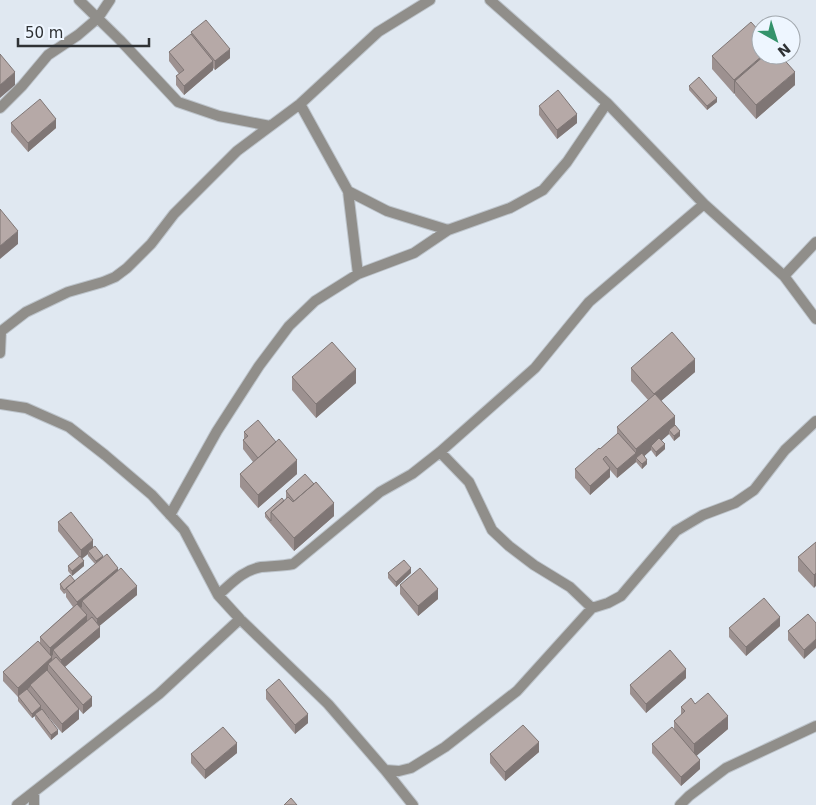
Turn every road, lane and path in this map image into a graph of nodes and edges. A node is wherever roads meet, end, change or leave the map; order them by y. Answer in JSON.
{"nodes":[{"id":1,"x":80,"y":0,"type":"edge"},
{"id":2,"x":110,"y":0,"type":"edge"},
{"id":3,"x":430,"y":0,"type":"edge"},
{"id":4,"x":490,"y":0,"type":"edge"},
{"id":5,"x":98,"y":18,"type":"junction"},
{"id":6,"x":607,"y":103,"type":"junction"},
{"id":7,"x":300,"y":104,"type":"junction"},
{"id":8,"x":0,"y":108,"type":"edge"},
{"id":9,"x":270,"y":126,"type":"junction"},
{"id":10,"x":348,"y":191,"type":"junction"},
{"id":11,"x":704,"y":204,"type":"junction"},
{"id":12,"x":448,"y":230,"type":"junction"},
{"id":13,"x":816,"y":242,"type":"edge"},
{"id":14,"x":358,"y":274,"type":"junction"},
{"id":15,"x":784,"y":276,"type":"junction"},
{"id":16,"x":816,"y":319,"type":"edge"},
{"id":17,"x":0,"y":331,"type":"edge"},
{"id":18,"x":0,"y":353,"type":"edge"},
{"id":19,"x":0,"y":404,"type":"edge"},
{"id":20,"x":816,"y":421,"type":"edge"},
{"id":21,"x":440,"y":452,"type":"junction"},
{"id":22,"x":170,"y":515,"type":"junction"},
{"id":23,"x":218,"y":595,"type":"junction"},
{"id":24,"x":592,"y":608,"type":"junction"},
{"id":25,"x":240,"y":619,"type":"junction"},
{"id":26,"x":816,"y":726,"type":"edge"},
{"id":27,"x":385,"y":770,"type":"junction"},
{"id":28,"x":34,"y":792,"type":"junction"},
{"id":29,"x":16,"y":805,"type":"edge"},
{"id":30,"x":34,"y":805,"type":"edge"},
{"id":31,"x":413,"y":805,"type":"edge"},
{"id":32,"x":680,"y":805,"type":"edge"}],
"edges":[{"from":1,"to":5,"type":"street"},
{"from":2,"to":5,"type":"street"},
{"from":3,"to":7,"type":"street"},
{"from":4,"to":6,"type":"street"},
{"from":5,"to":8,"type":"street"},
{"from":5,"to":9,"type":"street"},
{"from":6,"to":11,"type":"street"},
{"from":6,"to":12,"type":"street"},
{"from":7,"to":9,"type":"street"},
{"from":7,"to":10,"type":"street"},
{"from":9,"to":17,"type":"street"},
{"from":10,"to":12,"type":"street"},
{"from":10,"to":14,"type":"street"},
{"from":11,"to":15,"type":"street"},
{"from":11,"to":21,"type":"street"},
{"from":12,"to":14,"type":"street"},
{"from":13,"to":15,"type":"street"},
{"from":14,"to":22,"type":"street"},
{"from":15,"to":16,"type":"street"},
{"from":17,"to":18,"type":"street"},
{"from":19,"to":22,"type":"street"},
{"from":20,"to":24,"type":"street"},
{"from":21,"to":23,"type":"street"},
{"from":21,"to":24,"type":"street"},
{"from":22,"to":23,"type":"street"},
{"from":23,"to":25,"type":"street"},
{"from":24,"to":27,"type":"street"},
{"from":25,"to":27,"type":"street"},
{"from":25,"to":28,"type":"street"},
{"from":26,"to":32,"type":"street"},
{"from":27,"to":31,"type":"street"},
{"from":28,"to":29,"type":"street"},
{"from":28,"to":30,"type":"street"}]}
